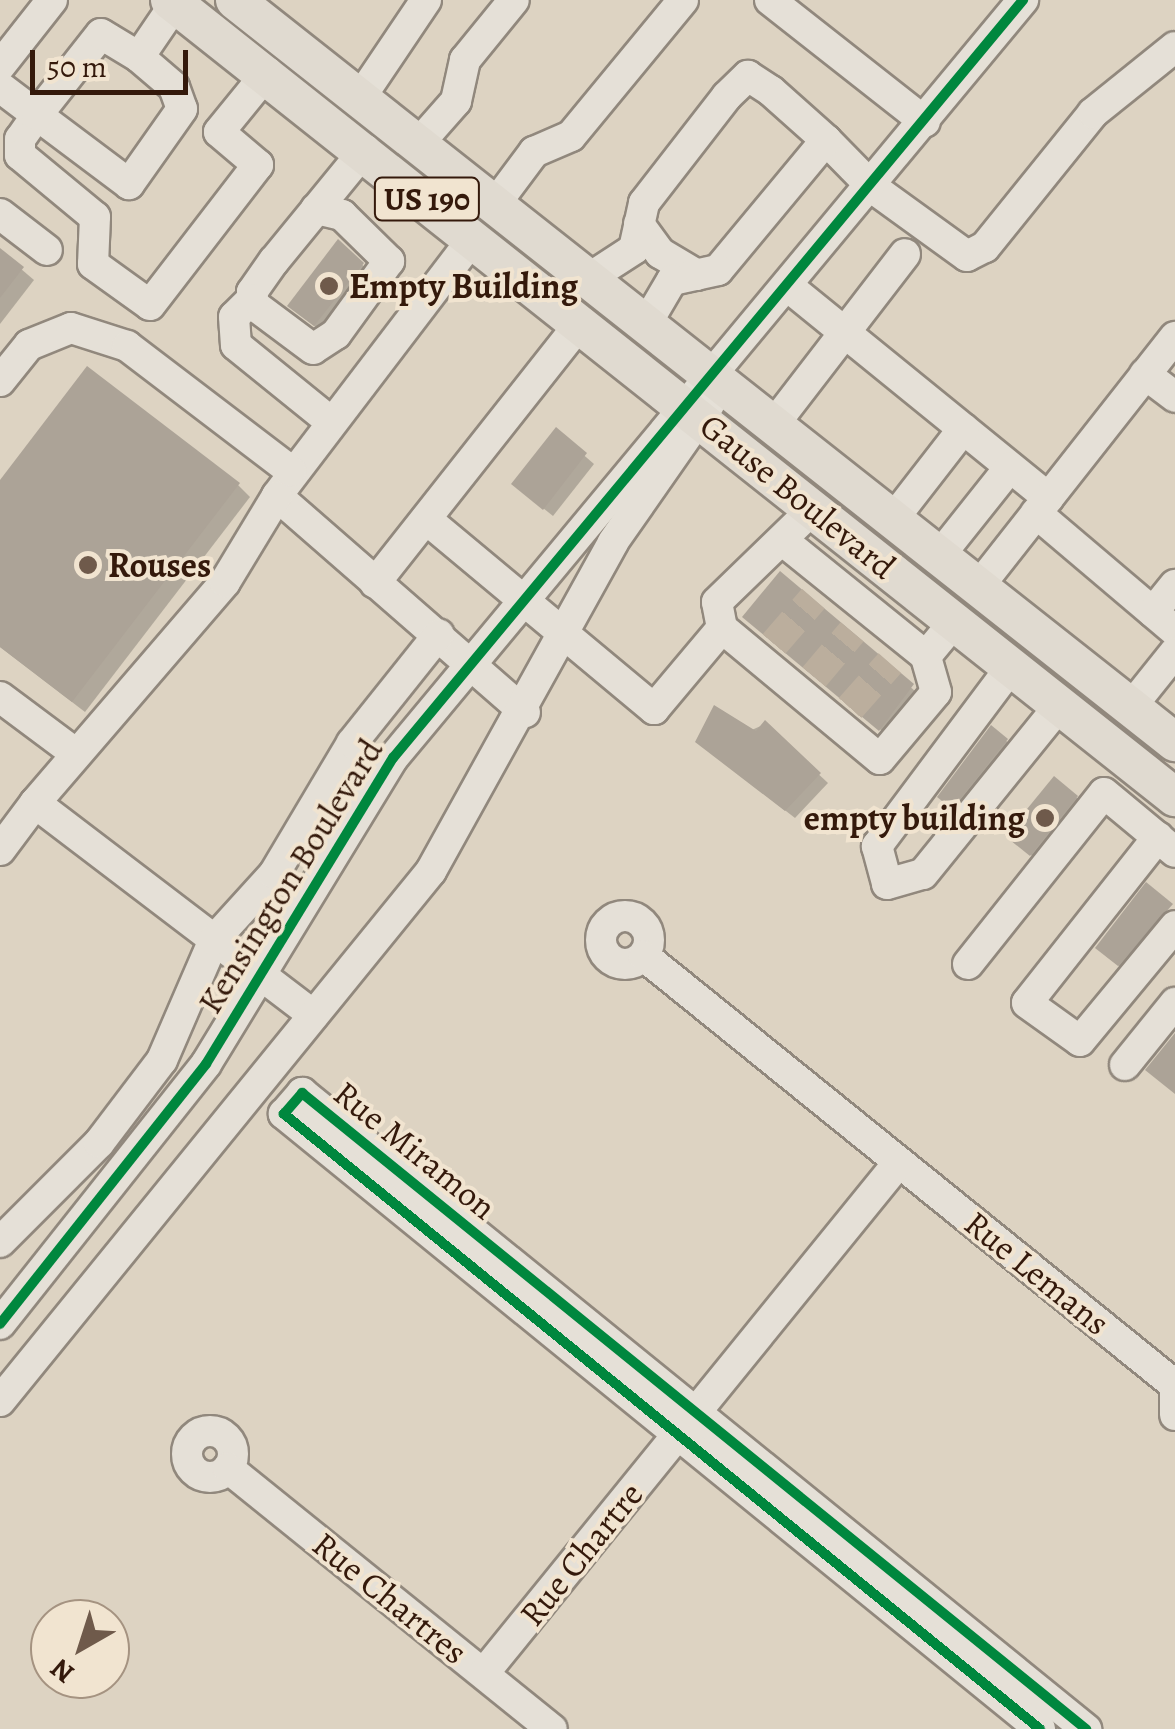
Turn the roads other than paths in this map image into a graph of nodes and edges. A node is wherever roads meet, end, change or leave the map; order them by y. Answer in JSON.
{"nodes":[{"id":1,"x":52,"y":0,"type":"edge"},
{"id":2,"x":235,"y":0,"type":"edge"},
{"id":3,"x":514,"y":0,"type":"edge"},
{"id":4,"x":683,"y":0,"type":"edge"},
{"id":5,"x":770,"y":0,"type":"edge"},
{"id":6,"x":1023,"y":0,"type":"edge"},
{"id":7,"x":172,"y":2,"type":"edge"},
{"id":8,"x":422,"y":2,"type":"edge"},
{"id":9,"x":1175,"y":47,"type":"edge"},
{"id":10,"x":139,"y":57,"type":"junction"},
{"id":11,"x":0,"y":66,"type":"edge"},
{"id":12,"x":284,"y":69,"type":"junction"},
{"id":13,"x":0,"y":87,"type":"edge"},
{"id":14,"x":360,"y":98,"type":"junction"},
{"id":15,"x":37,"y":115,"type":"junction"},
{"id":16,"x":925,"y":122,"type":"junction"},
{"id":17,"x":826,"y":140,"type":"junction"},
{"id":18,"x":419,"y":144,"type":"junction"},
{"id":19,"x":365,"y":150,"type":"junction"},
{"id":20,"x":873,"y":188,"type":"junction"},
{"id":21,"x":496,"y":203,"type":"junction"},
{"id":22,"x":316,"y":210,"type":"junction"},
{"id":23,"x":0,"y":214,"type":"edge"},
{"id":24,"x":640,"y":224,"type":"junction"},
{"id":25,"x":474,"y":237,"type":"junction"},
{"id":26,"x":47,"y":250,"type":"dead end"},
{"id":27,"x":904,"y":254,"type":"dead end"},
{"id":28,"x":388,"y":255,"type":"junction"},
{"id":29,"x":594,"y":275,"type":"junction"},
{"id":30,"x":697,"y":275,"type":"junction"},
{"id":31,"x":790,"y":288,"type":"junction"},
{"id":32,"x":434,"y":289,"type":"junction"},
{"id":33,"x":252,"y":299,"type":"junction"},
{"id":34,"x":649,"y":318,"type":"junction"},
{"id":35,"x":582,"y":322,"type":"junction"},
{"id":36,"x":844,"y":332,"type":"junction"},
{"id":37,"x":1175,"y":338,"type":"edge"},
{"id":38,"x":1145,"y":374,"type":"junction"},
{"id":39,"x":717,"y":376,"type":"junction"},
{"id":40,"x":0,"y":382,"type":"edge"},
{"id":41,"x":1175,"y":397,"type":"edge"},
{"id":42,"x":694,"y":412,"type":"junction"},
{"id":43,"x":330,"y":421,"type":"junction"},
{"id":44,"x":775,"y":423,"type":"junction"},
{"id":45,"x":963,"y":429,"type":"junction"},
{"id":46,"x":1010,"y":467,"type":"junction"},
{"id":47,"x":284,"y":483,"type":"junction"},
{"id":48,"x":1042,"y":505,"type":"junction"},
{"id":49,"x":814,"y":508,"type":"junction"},
{"id":50,"x":894,"y":518,"type":"junction"},
{"id":51,"x":426,"y":519,"type":"junction"},
{"id":52,"x":787,"y":544,"type":"junction"},
{"id":53,"x":940,"y":555,"type":"junction"},
{"id":54,"x":375,"y":582,"type":"junction"},
{"id":55,"x":1175,"y":584,"type":"edge"},
{"id":56,"x":979,"y":586,"type":"junction"},
{"id":57,"x":521,"y":600,"type":"junction"},
{"id":58,"x":955,"y":621,"type":"junction"},
{"id":59,"x":722,"y":628,"type":"junction"},
{"id":60,"x":439,"y":634,"type":"junction"},
{"id":61,"x":564,"y":637,"type":"junction"},
{"id":62,"x":1170,"y":641,"type":"edge"},
{"id":63,"x":908,"y":654,"type":"junction"},
{"id":64,"x":472,"y":661,"type":"junction"},
{"id":65,"x":1012,"y":667,"type":"junction"},
{"id":66,"x":0,"y":697,"type":"edge"},
{"id":67,"x":1060,"y":705,"type":"junction"},
{"id":68,"x":1131,"y":707,"type":"junction"},
{"id":69,"x":525,"y":712,"type":"junction"},
{"id":70,"x":1175,"y":742,"type":"edge"},
{"id":71,"x":75,"y":753,"type":"junction"},
{"id":72,"x":1129,"y":761,"type":"junction"},
{"id":73,"x":1104,"y":793,"type":"junction"},
{"id":74,"x":1175,"y":798,"type":"edge"},
{"id":75,"x":35,"y":803,"type":"junction"},
{"id":76,"x":1167,"y":845,"type":"edge"},
{"id":77,"x":0,"y":850,"type":"edge"},
{"id":78,"x":1175,"y":926,"type":"edge"},
{"id":79,"x":214,"y":940,"type":"junction"},
{"id":80,"x":644,"y":956,"type":"dead end"},
{"id":81,"x":968,"y":964,"type":"dead end"},
{"id":82,"x":258,"y":974,"type":"junction"},
{"id":83,"x":1175,"y":1003,"type":"edge"},
{"id":84,"x":313,"y":1016,"type":"junction"},
{"id":85,"x":1125,"y":1065,"type":"dead end"},
{"id":86,"x":899,"y":1162,"type":"junction"},
{"id":87,"x":1,"y":1238,"type":"edge"},
{"id":88,"x":42,"y":1272,"type":"junction"},
{"id":89,"x":80,"y":1301,"type":"junction"},
{"id":90,"x":0,"y":1324,"type":"edge"},
{"id":91,"x":1175,"y":1387,"type":"edge"},
{"id":92,"x":0,"y":1401,"type":"edge"},
{"id":93,"x":1175,"y":1414,"type":"edge"},
{"id":94,"x":686,"y":1423,"type":"junction"},
{"id":95,"x":228,"y":1468,"type":"dead end"},
{"id":96,"x":484,"y":1673,"type":"junction"},
{"id":97,"x":552,"y":1729,"type":"edge"},
{"id":98,"x":1040,"y":1729,"type":"edge"},
{"id":99,"x":1086,"y":1729,"type":"edge"}],
"edges":[{"from":1,"to":11,"type":"street"},
{"from":2,"to":12,"type":"main road","name":"Gause Boulevard","number":"US 190"},
{"from":3,"to":18,"type":"street"},
{"from":4,"to":21,"type":"street"},
{"from":5,"to":16,"type":"street"},
{"from":6,"to":16,"type":"street","name":"Kensington Boulevard"},
{"from":7,"to":10,"type":"street"},
{"from":7,"to":12,"type":"main road","name":"Gause Boulevard","number":"US 190"},
{"from":8,"to":14,"type":"street"},
{"from":9,"to":20,"type":"street"},
{"from":10,"to":15,"type":"street"},
{"from":10,"to":15,"type":"street"},
{"from":12,"to":14,"type":"main road","name":"Gause Boulevard","number":"US 190"},
{"from":12,"to":15,"type":"street"},
{"from":12,"to":19,"type":"main road","name":"Gause Boulevard","number":"US 190"},
{"from":13,"to":15,"type":"street"},
{"from":14,"to":18,"type":"main road","name":"Gause Boulevard","number":"US 190"},
{"from":16,"to":20,"type":"street","name":"Kensington Boulevard"},
{"from":17,"to":20,"type":"street"},
{"from":17,"to":24,"type":"street"},
{"from":17,"to":30,"type":"street"},
{"from":18,"to":21,"type":"main road","name":"Gause Boulevard","number":"US 190"},
{"from":19,"to":22,"type":"street"},
{"from":19,"to":25,"type":"main road","name":"Gause Boulevard","number":"US 190"},
{"from":20,"to":31,"type":"street","name":"Kensington Boulevard"},
{"from":21,"to":29,"type":"main road","name":"Gause Boulevard","number":"US 190"},
{"from":22,"to":28,"type":"street"},
{"from":22,"to":33,"type":"street"},
{"from":23,"to":26,"type":"street"},
{"from":24,"to":29,"type":"street"},
{"from":24,"to":30,"type":"street"},
{"from":25,"to":32,"type":"street"},
{"from":25,"to":35,"type":"main road","name":"Gause Boulevard","number":"US 190"},
{"from":27,"to":36,"type":"street"},
{"from":28,"to":32,"type":"street"},
{"from":28,"to":33,"type":"street"},
{"from":29,"to":34,"type":"main road","name":"Gause Boulevard","number":"US 190"},
{"from":30,"to":34,"type":"street"},
{"from":31,"to":36,"type":"street"},
{"from":31,"to":39,"type":"street","name":"Kensington Boulevard"},
{"from":32,"to":43,"type":"street"},
{"from":33,"to":43,"type":"street"},
{"from":34,"to":39,"type":"main road","name":"Gause Boulevard","number":"US 190"},
{"from":35,"to":42,"type":"main road","name":"Gause Boulevard","number":"US 190"},
{"from":35,"to":51,"type":"street"},
{"from":36,"to":44,"type":"street"},
{"from":36,"to":45,"type":"street"},
{"from":37,"to":38,"type":"street"},
{"from":38,"to":41,"type":"street"},
{"from":38,"to":48,"type":"street"},
{"from":39,"to":42,"type":"street","name":"Kensington Boulevard"},
{"from":39,"to":44,"type":"main road","name":"Gause Boulevard","number":"US 190"},
{"from":40,"to":47,"type":"street"},
{"from":42,"to":49,"type":"main road","name":"Gause Boulevard","number":"US 190"},
{"from":42,"to":57,"type":"street","name":"Kensington Boulevard"},
{"from":42,"to":61,"type":"street","name":"Kensington Boulevard"},
{"from":43,"to":47,"type":"street"},
{"from":44,"to":50,"type":"main road","name":"Gause Boulevard","number":"US 190"},
{"from":45,"to":46,"type":"street"},
{"from":45,"to":50,"type":"street"},
{"from":46,"to":48,"type":"street"},
{"from":46,"to":53,"type":"street"},
{"from":47,"to":54,"type":"street"},
{"from":47,"to":71,"type":"street"},
{"from":48,"to":56,"type":"street"},
{"from":48,"to":62,"type":"street"},
{"from":49,"to":52,"type":"street"},
{"from":49,"to":58,"type":"main road","name":"Gause Boulevard","number":"US 190"},
{"from":50,"to":53,"type":"main road","name":"Gause Boulevard","number":"US 190"},
{"from":51,"to":54,"type":"street"},
{"from":51,"to":57,"type":"street"},
{"from":52,"to":59,"type":"street"},
{"from":52,"to":63,"type":"street"},
{"from":53,"to":56,"type":"main road","name":"Gause Boulevard","number":"US 190"},
{"from":54,"to":60,"type":"street"},
{"from":55,"to":62,"type":"street"},
{"from":56,"to":68,"type":"main road","name":"Gause Boulevard","number":"US 190"},
{"from":57,"to":61,"type":"street"},
{"from":57,"to":64,"type":"street","name":"Kensington Boulevard"},
{"from":58,"to":63,"type":"street"},
{"from":58,"to":65,"type":"main road","name":"Gause Boulevard","number":"US 190"},
{"from":59,"to":61,"type":"street"},
{"from":59,"to":63,"type":"street"},
{"from":60,"to":64,"type":"street"},
{"from":60,"to":79,"type":"street"},
{"from":61,"to":69,"type":"street","name":"Kensington Boulevard"},
{"from":62,"to":68,"type":"street"},
{"from":64,"to":69,"type":"street"},
{"from":64,"to":82,"type":"street","name":"Kensington Boulevard"},
{"from":65,"to":67,"type":"main road","name":"Gause Boulevard","number":"US 190"},
{"from":65,"to":67,"type":"street"},
{"from":66,"to":71,"type":"street"},
{"from":67,"to":72,"type":"main road","name":"Gause Boulevard","number":"US 190"},
{"from":68,"to":70,"type":"main road","name":"Gause Boulevard","number":"US 190"},
{"from":69,"to":84,"type":"street","name":"Kensington Boulevard"},
{"from":71,"to":75,"type":"street"},
{"from":72,"to":73,"type":"street"},
{"from":72,"to":74,"type":"main road","name":"Gause Boulevard","number":"US 190"},
{"from":73,"to":76,"type":"street"},
{"from":73,"to":81,"type":"street"},
{"from":75,"to":77,"type":"street"},
{"from":75,"to":79,"type":"street"},
{"from":76,"to":78,"type":"street"},
{"from":79,"to":82,"type":"street"},
{"from":79,"to":87,"type":"street"},
{"from":80,"to":86,"type":"street","name":"Rue Lemans"},
{"from":82,"to":84,"type":"street"},
{"from":82,"to":88,"type":"street","name":"Kensington Boulevard"},
{"from":83,"to":85,"type":"street"},
{"from":84,"to":89,"type":"street","name":"Kensington Boulevard"},
{"from":86,"to":91,"type":"street","name":"Rue Lemans"},
{"from":86,"to":94,"type":"street"},
{"from":87,"to":88,"type":"street"},
{"from":88,"to":89,"type":"street"},
{"from":88,"to":90,"type":"street","name":"Kensington Boulevard"},
{"from":89,"to":92,"type":"street","name":"Kensington Boulevard"},
{"from":91,"to":93,"type":"street","name":"Rue Lemans"},
{"from":94,"to":94,"type":"street","name":"Rue Miramon"},
{"from":94,"to":96,"type":"street","name":"Rue Chartre"},
{"from":94,"to":98,"type":"street","name":"Rue Miramon"},
{"from":94,"to":99,"type":"street","name":"Rue Miramon"},
{"from":95,"to":96,"type":"street","name":"Rue Chartres"},
{"from":96,"to":97,"type":"street","name":"Rue Chartres"}]}
